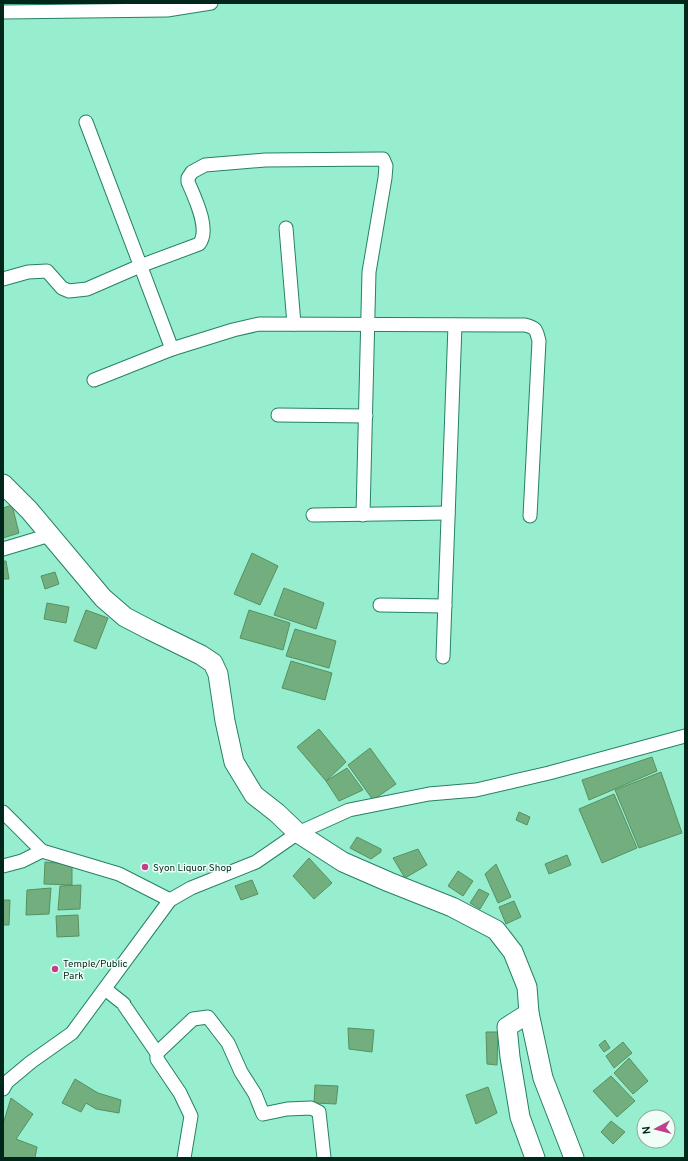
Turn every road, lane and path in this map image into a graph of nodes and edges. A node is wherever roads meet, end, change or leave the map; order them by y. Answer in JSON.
{"nodes":[{"id":1,"x":211,"y":3,"type":"edge"},
{"id":2,"x":167,"y":7,"type":"edge"},
{"id":3,"x":3,"y":12,"type":"edge"},
{"id":4,"x":86,"y":122,"type":"dead end"},
{"id":5,"x":286,"y":228,"type":"dead end"},
{"id":6,"x":140,"y":266,"type":"junction"},
{"id":7,"x":3,"y":279,"type":"edge"},
{"id":8,"x":294,"y":324,"type":"junction"},
{"id":9,"x":368,"y":324,"type":"junction"},
{"id":10,"x":455,"y":325,"type":"junction"},
{"id":11,"x":172,"y":349,"type":"junction"},
{"id":12,"x":94,"y":380,"type":"dead end"},
{"id":13,"x":278,"y":415,"type":"dead end"},
{"id":14,"x":366,"y":416,"type":"junction"},
{"id":15,"x":3,"y":484,"type":"edge"},
{"id":16,"x":448,"y":513,"type":"junction"},
{"id":17,"x":363,"y":514,"type":"junction"},
{"id":18,"x":313,"y":515,"type":"dead end"},
{"id":19,"x":530,"y":516,"type":"dead end"},
{"id":20,"x":50,"y":535,"type":"junction"},
{"id":21,"x":3,"y":549,"type":"edge"},
{"id":22,"x":380,"y":605,"type":"dead end"},
{"id":23,"x":445,"y":606,"type":"junction"},
{"id":24,"x":443,"y":657,"type":"dead end"},
{"id":25,"x":685,"y":736,"type":"edge"},
{"id":26,"x":3,"y":812,"type":"edge"},
{"id":27,"x":298,"y":833,"type":"junction"},
{"id":28,"x":42,"y":852,"type":"junction"},
{"id":29,"x":3,"y":866,"type":"edge"},
{"id":30,"x":170,"y":900,"type":"junction"},
{"id":31,"x":105,"y":989,"type":"junction"},
{"id":32,"x":529,"y":1013,"type":"junction"},
{"id":33,"x":157,"y":1053,"type":"junction"},
{"id":34,"x":4,"y":1084,"type":"edge"},
{"id":35,"x":184,"y":1158,"type":"edge"},
{"id":36,"x":324,"y":1158,"type":"edge"},
{"id":37,"x":535,"y":1158,"type":"edge"},
{"id":38,"x":574,"y":1158,"type":"edge"}],
"edges":[{"from":1,"to":2,"type":"street"},
{"from":2,"to":3,"type":"street"},
{"from":4,"to":6,"type":"street"},
{"from":5,"to":8,"type":"street"},
{"from":6,"to":7,"type":"street"},
{"from":6,"to":9,"type":"street"},
{"from":6,"to":11,"type":"street"},
{"from":8,"to":9,"type":"street"},
{"from":8,"to":11,"type":"street"},
{"from":9,"to":10,"type":"street"},
{"from":9,"to":14,"type":"street"},
{"from":10,"to":16,"type":"street"},
{"from":10,"to":19,"type":"street"},
{"from":11,"to":12,"type":"street"},
{"from":13,"to":14,"type":"street"},
{"from":14,"to":17,"type":"street"},
{"from":15,"to":20,"type":"main road"},
{"from":16,"to":17,"type":"street"},
{"from":16,"to":23,"type":"street"},
{"from":17,"to":18,"type":"street"},
{"from":20,"to":21,"type":"street"},
{"from":20,"to":27,"type":"main road"},
{"from":22,"to":23,"type":"street"},
{"from":23,"to":24,"type":"street"},
{"from":25,"to":27,"type":"street"},
{"from":26,"to":28,"type":"street"},
{"from":27,"to":30,"type":"street"},
{"from":27,"to":32,"type":"main road"},
{"from":28,"to":29,"type":"street"},
{"from":28,"to":30,"type":"street"},
{"from":30,"to":31,"type":"street"},
{"from":31,"to":33,"type":"street"},
{"from":31,"to":34,"type":"street"},
{"from":32,"to":37,"type":"main road"},
{"from":32,"to":38,"type":"main road"},
{"from":33,"to":35,"type":"street"},
{"from":33,"to":36,"type":"street"}]}
